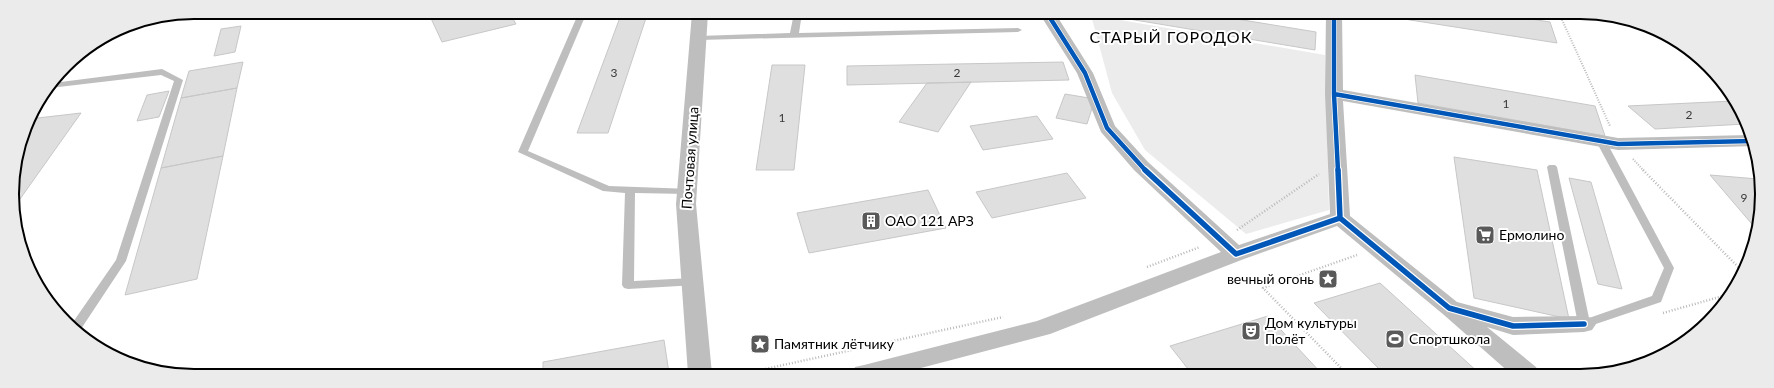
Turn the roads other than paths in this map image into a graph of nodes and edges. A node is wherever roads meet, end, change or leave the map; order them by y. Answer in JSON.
{"nodes":[{"id":1,"x":580,"y":19,"type":"edge"},
{"id":2,"x":700,"y":19,"type":"edge"},
{"id":3,"x":797,"y":19,"type":"edge"},
{"id":4,"x":1051,"y":19,"type":"edge"},
{"id":5,"x":1334,"y":19,"type":"edge"},
{"id":6,"x":1018,"y":30,"type":"dead end"},
{"id":7,"x":794,"y":36,"type":"junction"},
{"id":8,"x":699,"y":38,"type":"junction"},
{"id":9,"x":56,"y":85,"type":"edge"},
{"id":10,"x":1334,"y":94,"type":"junction"},
{"id":11,"x":1747,"y":141,"type":"edge"},
{"id":12,"x":1610,"y":142,"type":"junction"},
{"id":13,"x":1552,"y":167,"type":"dead end"},
{"id":14,"x":630,"y":190,"type":"junction"},
{"id":15,"x":687,"y":190,"type":"junction"},
{"id":16,"x":1340,"y":218,"type":"junction"},
{"id":17,"x":1228,"y":246,"type":"junction"},
{"id":18,"x":692,"y":282,"type":"junction"},
{"id":19,"x":1449,"y":308,"type":"junction"},
{"id":20,"x":1584,"y":324,"type":"junction"},
{"id":21,"x":78,"y":325,"type":"edge"},
{"id":22,"x":700,"y":369,"type":"edge"},
{"id":23,"x":883,"y":369,"type":"edge"},
{"id":24,"x":1521,"y":369,"type":"edge"}],
"edges":[{"from":1,"to":14,"type":"lane"},
{"from":2,"to":8,"type":"street","name":"Почтовая улица"},
{"from":3,"to":7,"type":"lane"},
{"from":4,"to":17,"type":"street"},
{"from":5,"to":10,"type":"street"},
{"from":6,"to":7,"type":"lane"},
{"from":7,"to":8,"type":"lane"},
{"from":8,"to":15,"type":"street","name":"Почтовая улица"},
{"from":9,"to":21,"type":"lane"},
{"from":10,"to":12,"type":"street"},
{"from":10,"to":16,"type":"street"},
{"from":11,"to":12,"type":"street"},
{"from":12,"to":20,"type":"lane"},
{"from":13,"to":20,"type":"lane"},
{"from":14,"to":15,"type":"lane"},
{"from":14,"to":18,"type":"lane"},
{"from":15,"to":18,"type":"street","name":"Почтовая улица"},
{"from":16,"to":17,"type":"street"},
{"from":16,"to":19,"type":"street"},
{"from":17,"to":23,"type":"street"},
{"from":18,"to":22,"type":"street","name":"Почтовая улица"},
{"from":19,"to":20,"type":"street"},
{"from":19,"to":24,"type":"street"}]}
